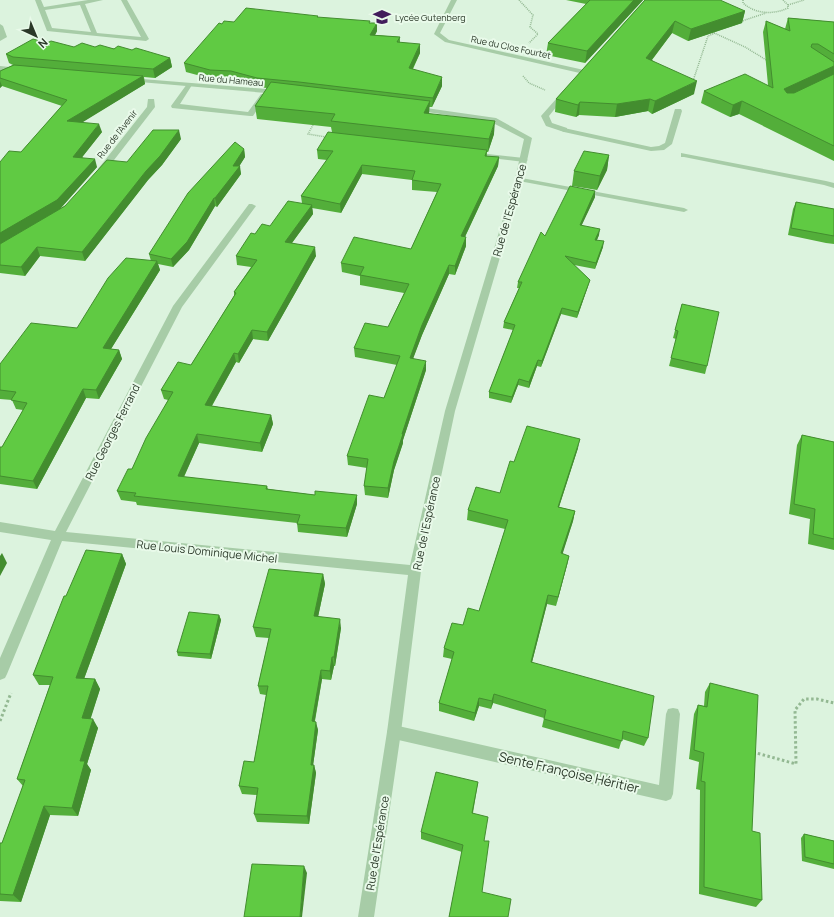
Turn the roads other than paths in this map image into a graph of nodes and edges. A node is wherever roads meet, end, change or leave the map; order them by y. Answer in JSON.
{"nodes":[{"id":1,"x":38,"y":0,"type":"edge"},
{"id":2,"x":100,"y":0,"type":"edge"},
{"id":3,"x":124,"y":0,"type":"edge"},
{"id":4,"x":454,"y":0,"type":"edge"},
{"id":5,"x":82,"y":3,"type":"junction"},
{"id":6,"x":42,"y":9,"type":"junction"},
{"id":7,"x":0,"y":26,"type":"edge"},
{"id":8,"x":95,"y":35,"type":"junction"},
{"id":9,"x":0,"y":39,"type":"edge"},
{"id":10,"x":589,"y":66,"type":"edge"},
{"id":11,"x":0,"y":68,"type":"edge"},
{"id":12,"x":24,"y":70,"type":"edge"},
{"id":13,"x":584,"y":72,"type":"junction"},
{"id":14,"x":125,"y":79,"type":"edge"},
{"id":15,"x":189,"y":85,"type":"junction"},
{"id":16,"x":266,"y":91,"type":"junction"},
{"id":17,"x":286,"y":93,"type":"edge"},
{"id":18,"x":151,"y":101,"type":"dead end"},
{"id":19,"x":406,"y":107,"type":"edge"},
{"id":20,"x":678,"y":110,"type":"dead end"},
{"id":21,"x":468,"y":153,"type":"edge"},
{"id":22,"x":684,"y":154,"type":"dead end"},
{"id":23,"x":524,"y":160,"type":"junction"},
{"id":24,"x":95,"y":177,"type":"edge"},
{"id":25,"x":519,"y":179,"type":"junction"},
{"id":26,"x":834,"y":186,"type":"edge"},
{"id":27,"x":252,"y":206,"type":"dead end"},
{"id":28,"x":684,"y":210,"type":"dead end"},
{"id":29,"x":0,"y":527,"type":"edge"},
{"id":30,"x":58,"y":536,"type":"junction"},
{"id":31,"x":415,"y":571,"type":"junction"},
{"id":32,"x":0,"y":674,"type":"edge"},
{"id":33,"x":673,"y":714,"type":"dead end"},
{"id":34,"x":394,"y":732,"type":"junction"},
{"id":35,"x":366,"y":917,"type":"edge"}],
"edges":[{"from":1,"to":6,"type":"street"},
{"from":2,"to":5,"type":"street"},
{"from":3,"to":8,"type":"street"},
{"from":4,"to":13,"type":"street","name":"Rue du Clos Fourtet"},
{"from":5,"to":6,"type":"street"},
{"from":5,"to":8,"type":"street"},
{"from":6,"to":8,"type":"street"},
{"from":7,"to":9,"type":"street"},
{"from":10,"to":13,"type":"street"},
{"from":11,"to":12,"type":"street"},
{"from":13,"to":20,"type":"street"},
{"from":14,"to":15,"type":"street","name":"Rue du Hameau"},
{"from":15,"to":16,"type":"street","name":"Rue du Hameau"},
{"from":15,"to":16,"type":"street"},
{"from":16,"to":17,"type":"street","name":"Rue du Hameau"},
{"from":18,"to":24,"type":"street","name":"Rue de l'Avenir"},
{"from":19,"to":23,"type":"street","name":"Rue de l'Espérance"},
{"from":21,"to":23,"type":"street"},
{"from":22,"to":26,"type":"street"},
{"from":23,"to":25,"type":"street","name":"Rue de l'Espérance"},
{"from":25,"to":28,"type":"street"},
{"from":25,"to":31,"type":"street","name":"Rue de l'Espérance"},
{"from":27,"to":30,"type":"street","name":"Rue Georges Ferrand"},
{"from":29,"to":30,"type":"street","name":"Rue Louis Dominique Michel"},
{"from":30,"to":31,"type":"street","name":"Rue Louis Dominique Michel"},
{"from":30,"to":32,"type":"street","name":"Rue Georges Ferrand"},
{"from":31,"to":34,"type":"street","name":"Rue de l'Espérance"},
{"from":33,"to":34,"type":"street","name":"Sente Françoise Héritier"},
{"from":34,"to":35,"type":"street","name":"Rue de l'Espérance"}]}
